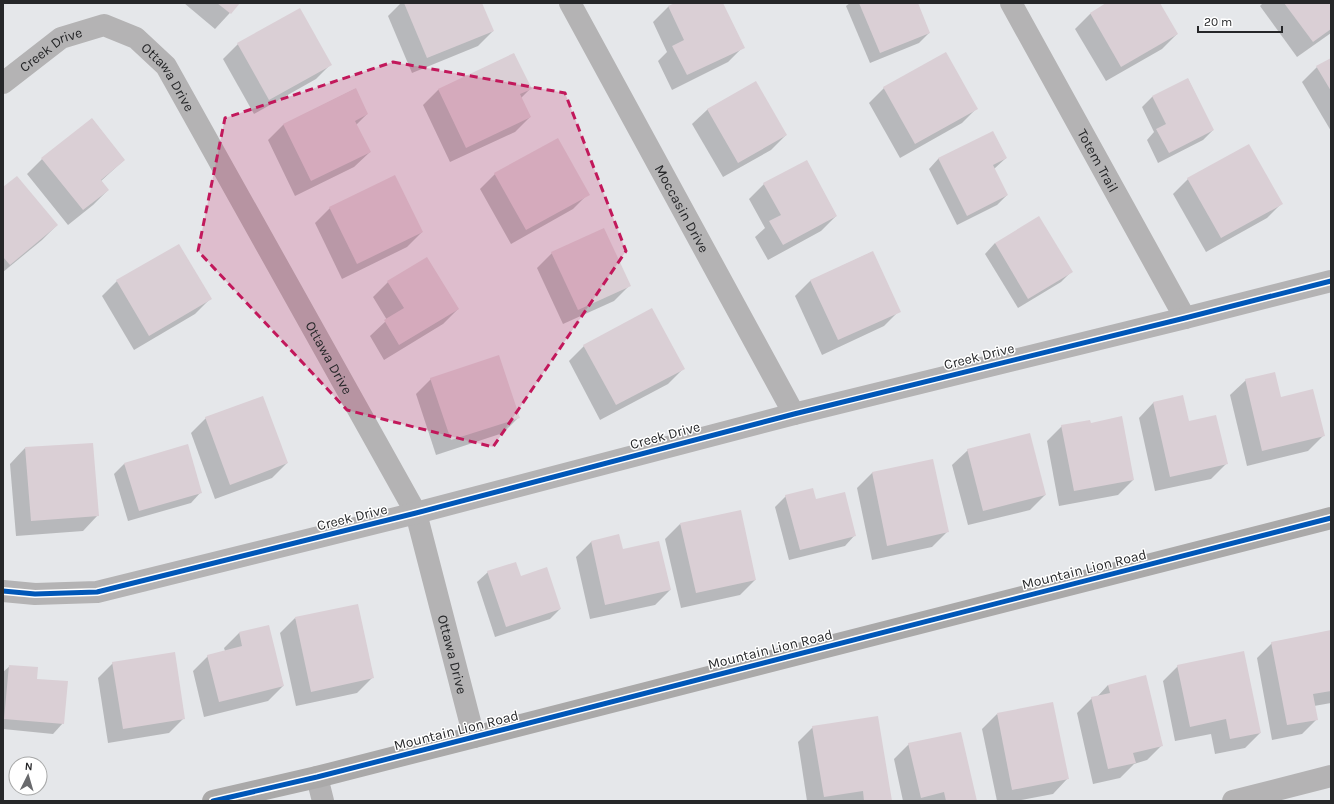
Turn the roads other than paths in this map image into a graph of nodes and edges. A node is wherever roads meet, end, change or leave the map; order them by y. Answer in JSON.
{"nodes":[{"id":1,"x":570,"y":3,"type":"edge"},
{"id":2,"x":1010,"y":3,"type":"edge"},
{"id":3,"x":104,"y":25,"type":"joint"},
{"id":4,"x":3,"y":83,"type":"edge"},
{"id":5,"x":1331,"y":281,"type":"edge"},
{"id":6,"x":1186,"y":318,"type":"junction"},
{"id":7,"x":794,"y":414,"type":"junction"},
{"id":8,"x":416,"y":513,"type":"junction"},
{"id":9,"x":1331,"y":518,"type":"edge"},
{"id":10,"x":3,"y":591,"type":"edge"},
{"id":11,"x":474,"y":738,"type":"junction"},
{"id":12,"x":1331,"y":776,"type":"edge"},
{"id":13,"x":317,"y":777,"type":"junction"},
{"id":14,"x":214,"y":801,"type":"edge"},
{"id":15,"x":323,"y":801,"type":"edge"},
{"id":16,"x":1233,"y":801,"type":"edge"}],
"edges":[{"from":1,"to":7,"type":"street","name":"Moccasin Drive"},
{"from":2,"to":6,"type":"street","name":"Totem Trail"},
{"from":3,"to":4,"type":"street","name":"Creek Drive"},
{"from":3,"to":8,"type":"street","name":"Ottawa Drive"},
{"from":5,"to":6,"type":"street","name":"Creek Drive"},
{"from":6,"to":7,"type":"street","name":"Creek Drive"},
{"from":7,"to":8,"type":"street","name":"Creek Drive"},
{"from":8,"to":10,"type":"street","name":"Creek Drive"},
{"from":8,"to":11,"type":"street","name":"Ottawa Drive"},
{"from":9,"to":11,"type":"street","name":"Mountain Lion Road"},
{"from":11,"to":13,"type":"street","name":"Mountain Lion Road"},
{"from":12,"to":16,"type":"street"},
{"from":13,"to":14,"type":"street","name":"Mountain Lion Road"},
{"from":13,"to":15,"type":"street"}]}
